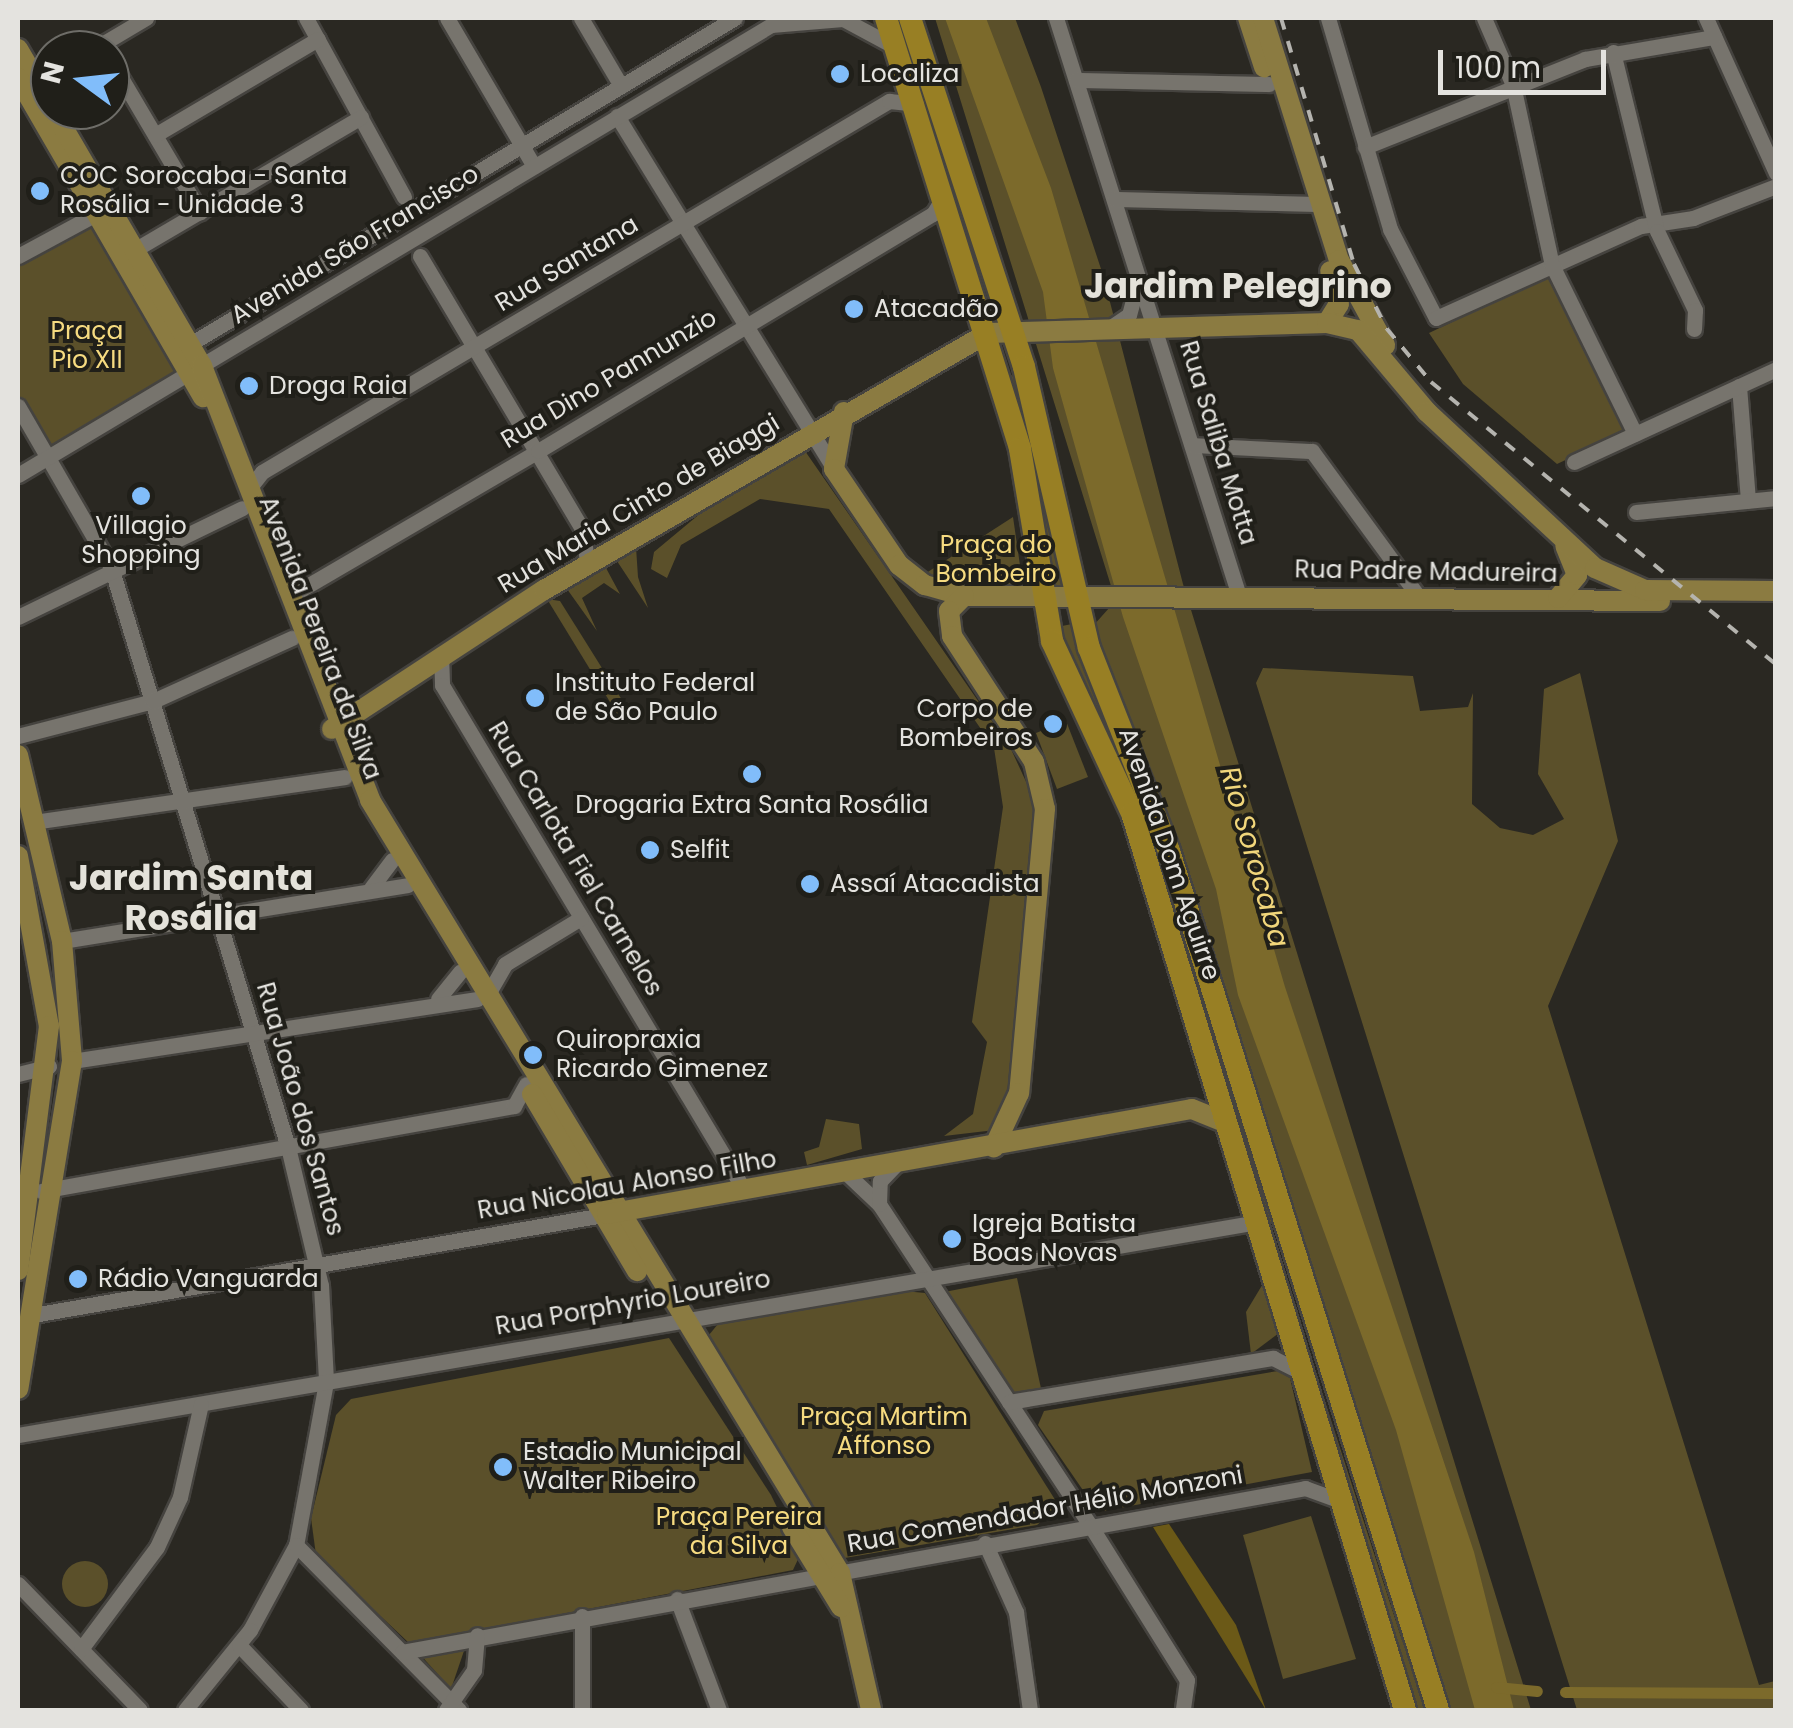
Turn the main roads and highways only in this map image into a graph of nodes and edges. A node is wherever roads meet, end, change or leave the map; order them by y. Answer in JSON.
{"nodes":[{"id":1,"x":886,"y":18,"type":"edge"},
{"id":2,"x":910,"y":18,"type":"edge"},
{"id":3,"x":1248,"y":18,"type":"edge"},
{"id":4,"x":1263,"y":18,"type":"edge"},
{"id":5,"x":18,"y":49,"type":"edge"},
{"id":6,"x":30,"y":76,"type":"edge"},
{"id":7,"x":59,"y":130,"type":"edge"},
{"id":8,"x":63,"y":130,"type":"edge"},
{"id":9,"x":1313,"y":206,"type":"junction"},
{"id":10,"x":103,"y":210,"type":"junction"},
{"id":11,"x":1327,"y":323,"type":"junction"},
{"id":12,"x":1020,"y":332,"type":"junction"},
{"id":13,"x":988,"y":333,"type":"junction"},
{"id":14,"x":196,"y":370,"type":"junction"},
{"id":15,"x":845,"y":410,"type":"junction"},
{"id":16,"x":1444,"y":427,"type":"junction"},
{"id":17,"x":245,"y":499,"type":"junction"},
{"id":18,"x":1563,"y":543,"type":"junction"},
{"id":19,"x":1776,"y":591,"type":"edge"},
{"id":20,"x":964,"y":596,"type":"junction"},
{"id":21,"x":1041,"y":596,"type":"junction"},
{"id":22,"x":1083,"y":596,"type":"junction"},
{"id":23,"x":1558,"y":598,"type":"junction"},
{"id":24,"x":1776,"y":602,"type":"edge"},
{"id":25,"x":332,"y":729,"type":"junction"},
{"id":26,"x":18,"y":755,"type":"edge"},
{"id":27,"x":18,"y":856,"type":"edge"},
{"id":28,"x":468,"y":972,"type":"junction"},
{"id":29,"x":483,"y":996,"type":"junction"},
{"id":30,"x":1227,"y":1123,"type":"junction"},
{"id":31,"x":994,"y":1147,"type":"junction"},
{"id":32,"x":34,"y":1192,"type":"edge"},
{"id":33,"x":643,"y":1208,"type":"junction"},
{"id":34,"x":611,"y":1214,"type":"junction"},
{"id":35,"x":1257,"y":1222,"type":"junction"},
{"id":36,"x":631,"y":1233,"type":"junction"},
{"id":37,"x":18,"y":1270,"type":"edge"},
{"id":38,"x":1312,"y":1320,"type":"junction"},
{"id":39,"x":676,"y":1321,"type":"junction"},
{"id":40,"x":18,"y":1389,"type":"edge"},
{"id":41,"x":858,"y":1640,"type":"junction"},
{"id":42,"x":871,"y":1710,"type":"edge"},
{"id":43,"x":1405,"y":1710,"type":"edge"},
{"id":44,"x":1438,"y":1710,"type":"edge"}],
"edges":[{"from":1,"to":13,"type":"highway","name":"Avenida Dom Aguirre"},
{"from":2,"to":12,"type":"highway","name":"Avenida Dom Aguirre"},
{"from":3,"to":9,"type":"main road"},
{"from":4,"to":9,"type":"main road"},
{"from":5,"to":6,"type":"main road","name":"Avenida Pereira da Silva"},
{"from":7,"to":10,"type":"main road","name":"Avenida Pereira da Silva"},
{"from":8,"to":10,"type":"main road","name":"Avenida Pereira da Silva"},
{"from":9,"to":11,"type":"main road"},
{"from":9,"to":16,"type":"main road"},
{"from":10,"to":14,"type":"main road","name":"Avenida Pereira da Silva"},
{"from":10,"to":14,"type":"main road","name":"Avenida Pereira da Silva"},
{"from":11,"to":12,"type":"main road"},
{"from":11,"to":16,"type":"main road"},
{"from":12,"to":13,"type":"main road"},
{"from":12,"to":22,"type":"highway","name":"Avenida Dom Aguirre"},
{"from":13,"to":15,"type":"main road","name":"Rua Maria Cinto de Biaggi"},
{"from":13,"to":21,"type":"highway","name":"Avenida Dom Aguirre"},
{"from":14,"to":17,"type":"main road","name":"Avenida Pereira da Silva"},
{"from":15,"to":20,"type":"main road"},
{"from":15,"to":25,"type":"main road","name":"Rua Maria Cinto de Biaggi"},
{"from":16,"to":18,"type":"main road"},
{"from":17,"to":25,"type":"main road","name":"Avenida Pereira da Silva"},
{"from":17,"to":25,"type":"main road","name":"Avenida Pereira da Silva"},
{"from":18,"to":19,"type":"main road"},
{"from":18,"to":23,"type":"main road"},
{"from":20,"to":21,"type":"main road"},
{"from":20,"to":31,"type":"main road"},
{"from":21,"to":22,"type":"main road"},
{"from":21,"to":30,"type":"highway","name":"Avenida Dom Aguirre"},
{"from":22,"to":23,"type":"main road","name":"Rua Padre Madureira"},
{"from":22,"to":38,"type":"highway","name":"Avenida Dom Aguirre"},
{"from":23,"to":24,"type":"main road","name":"Rua Padre Madureira"},
{"from":25,"to":28,"type":"main road","name":"Avenida Pereira da Silva"},
{"from":25,"to":28,"type":"main road","name":"Avenida Pereira da Silva"},
{"from":26,"to":32,"type":"main road"},
{"from":27,"to":32,"type":"main road"},
{"from":28,"to":29,"type":"main road","name":"Avenida Pereira da Silva"},
{"from":29,"to":34,"type":"main road","name":"Avenida Pereira da Silva"},
{"from":29,"to":34,"type":"main road","name":"Avenida Pereira da Silva"},
{"from":30,"to":31,"type":"main road","name":"Rua Nicolau Alonso Filho"},
{"from":30,"to":35,"type":"highway","name":"Avenida Dom Aguirre"},
{"from":31,"to":33,"type":"main road","name":"Rua Nicolau Alonso Filho"},
{"from":32,"to":37,"type":"main road"},
{"from":32,"to":40,"type":"main road"},
{"from":33,"to":34,"type":"main road","name":"Rua Nicolau Alonso Filho"},
{"from":33,"to":36,"type":"main road"},
{"from":34,"to":36,"type":"main road","name":"Avenida Pereira da Silva"},
{"from":34,"to":39,"type":"main road","name":"Avenida Pereira da Silva"},
{"from":35,"to":38,"type":"highway"},
{"from":35,"to":43,"type":"highway","name":"Avenida Dom Aguirre"},
{"from":36,"to":39,"type":"main road","name":"Avenida Pereira da Silva"},
{"from":38,"to":44,"type":"highway","name":"Avenida Dom Aguirre"},
{"from":39,"to":41,"type":"main road","name":"Avenida Pereira da Silva"},
{"from":39,"to":41,"type":"main road","name":"Avenida Pereira da Silva"},
{"from":41,"to":42,"type":"main road","name":"Avenida Pereira da Silva"}]}
